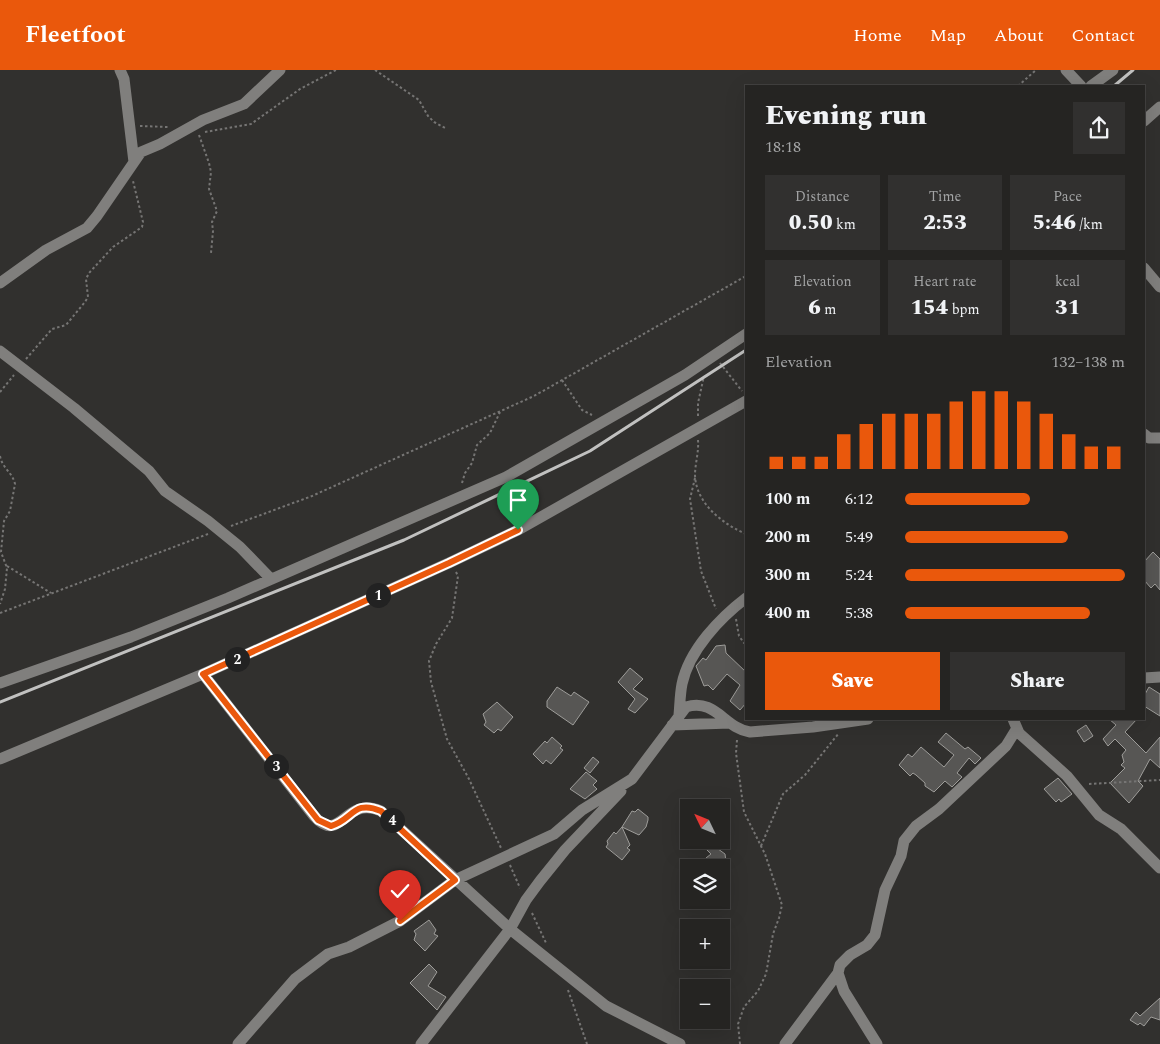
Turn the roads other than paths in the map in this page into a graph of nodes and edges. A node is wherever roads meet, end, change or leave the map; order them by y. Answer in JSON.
{"nodes":[{"id":1,"x":120,"y":70,"type":"edge"},
{"id":2,"x":280,"y":70,"type":"edge"},
{"id":3,"x":1066,"y":70,"type":"edge"},
{"id":4,"x":1113,"y":70,"type":"edge"},
{"id":5,"x":1080,"y":85,"type":"edge"},
{"id":6,"x":1093,"y":85,"type":"edge"},
{"id":7,"x":1160,"y":107,"type":"edge"},
{"id":8,"x":1145,"y":120,"type":"edge"},
{"id":9,"x":134,"y":162,"type":"junction"},
{"id":10,"x":1145,"y":269,"type":"edge"},
{"id":11,"x":0,"y":283,"type":"edge"},
{"id":12,"x":1160,"y":286,"type":"edge"},
{"id":13,"x":745,"y":335,"type":"edge"},
{"id":14,"x":0,"y":352,"type":"edge"},
{"id":15,"x":745,"y":402,"type":"edge"},
{"id":16,"x":1145,"y":435,"type":"edge"},
{"id":17,"x":1160,"y":438,"type":"edge"},
{"id":18,"x":271,"y":579,"type":"junction"},
{"id":19,"x":745,"y":599,"type":"edge"},
{"id":20,"x":203,"y":674,"type":"junction"},
{"id":21,"x":1160,"y":677,"type":"edge"},
{"id":22,"x":1145,"y":678,"type":"edge"},
{"id":23,"x":0,"y":683,"type":"edge"},
{"id":24,"x":679,"y":714,"type":"junction"},
{"id":25,"x":862,"y":720,"type":"edge"},
{"id":26,"x":730,"y":723,"type":"junction"},
{"id":27,"x":1015,"y":723,"type":"edge"},
{"id":28,"x":672,"y":725,"type":"junction"},
{"id":29,"x":0,"y":759,"type":"edge"},
{"id":30,"x":632,"y":779,"type":"junction"},
{"id":31,"x":1160,"y":868,"type":"edge"},
{"id":32,"x":455,"y":880,"type":"junction"},
{"id":33,"x":510,"y":929,"type":"junction"},
{"id":34,"x":838,"y":973,"type":"junction"},
{"id":35,"x":238,"y":1044,"type":"edge"},
{"id":36,"x":421,"y":1044,"type":"edge"},
{"id":37,"x":680,"y":1044,"type":"edge"},
{"id":38,"x":785,"y":1044,"type":"edge"},
{"id":39,"x":878,"y":1044,"type":"edge"}],
"edges":[{"from":1,"to":9,"type":"street"},
{"from":2,"to":9,"type":"street"},
{"from":3,"to":5,"type":"street"},
{"from":4,"to":6,"type":"street"},
{"from":7,"to":8,"type":"street"},
{"from":9,"to":11,"type":"street"},
{"from":10,"to":12,"type":"street"},
{"from":13,"to":18,"type":"street"},
{"from":14,"to":18,"type":"street"},
{"from":15,"to":20,"type":"street"},
{"from":16,"to":17,"type":"street"},
{"from":18,"to":23,"type":"street"},
{"from":19,"to":24,"type":"street"},
{"from":20,"to":29,"type":"street"},
{"from":20,"to":32,"type":"street"},
{"from":21,"to":22,"type":"street"},
{"from":24,"to":26,"type":"street"},
{"from":24,"to":28,"type":"street"},
{"from":25,"to":26,"type":"street"},
{"from":26,"to":28,"type":"street"},
{"from":27,"to":31,"type":"street"},
{"from":27,"to":34,"type":"street"},
{"from":28,"to":30,"type":"street"},
{"from":30,"to":32,"type":"street"},
{"from":30,"to":33,"type":"street"},
{"from":32,"to":33,"type":"street"},
{"from":32,"to":35,"type":"street"},
{"from":33,"to":36,"type":"street"},
{"from":33,"to":37,"type":"street"},
{"from":34,"to":38,"type":"street"},
{"from":34,"to":39,"type":"street"}]}
